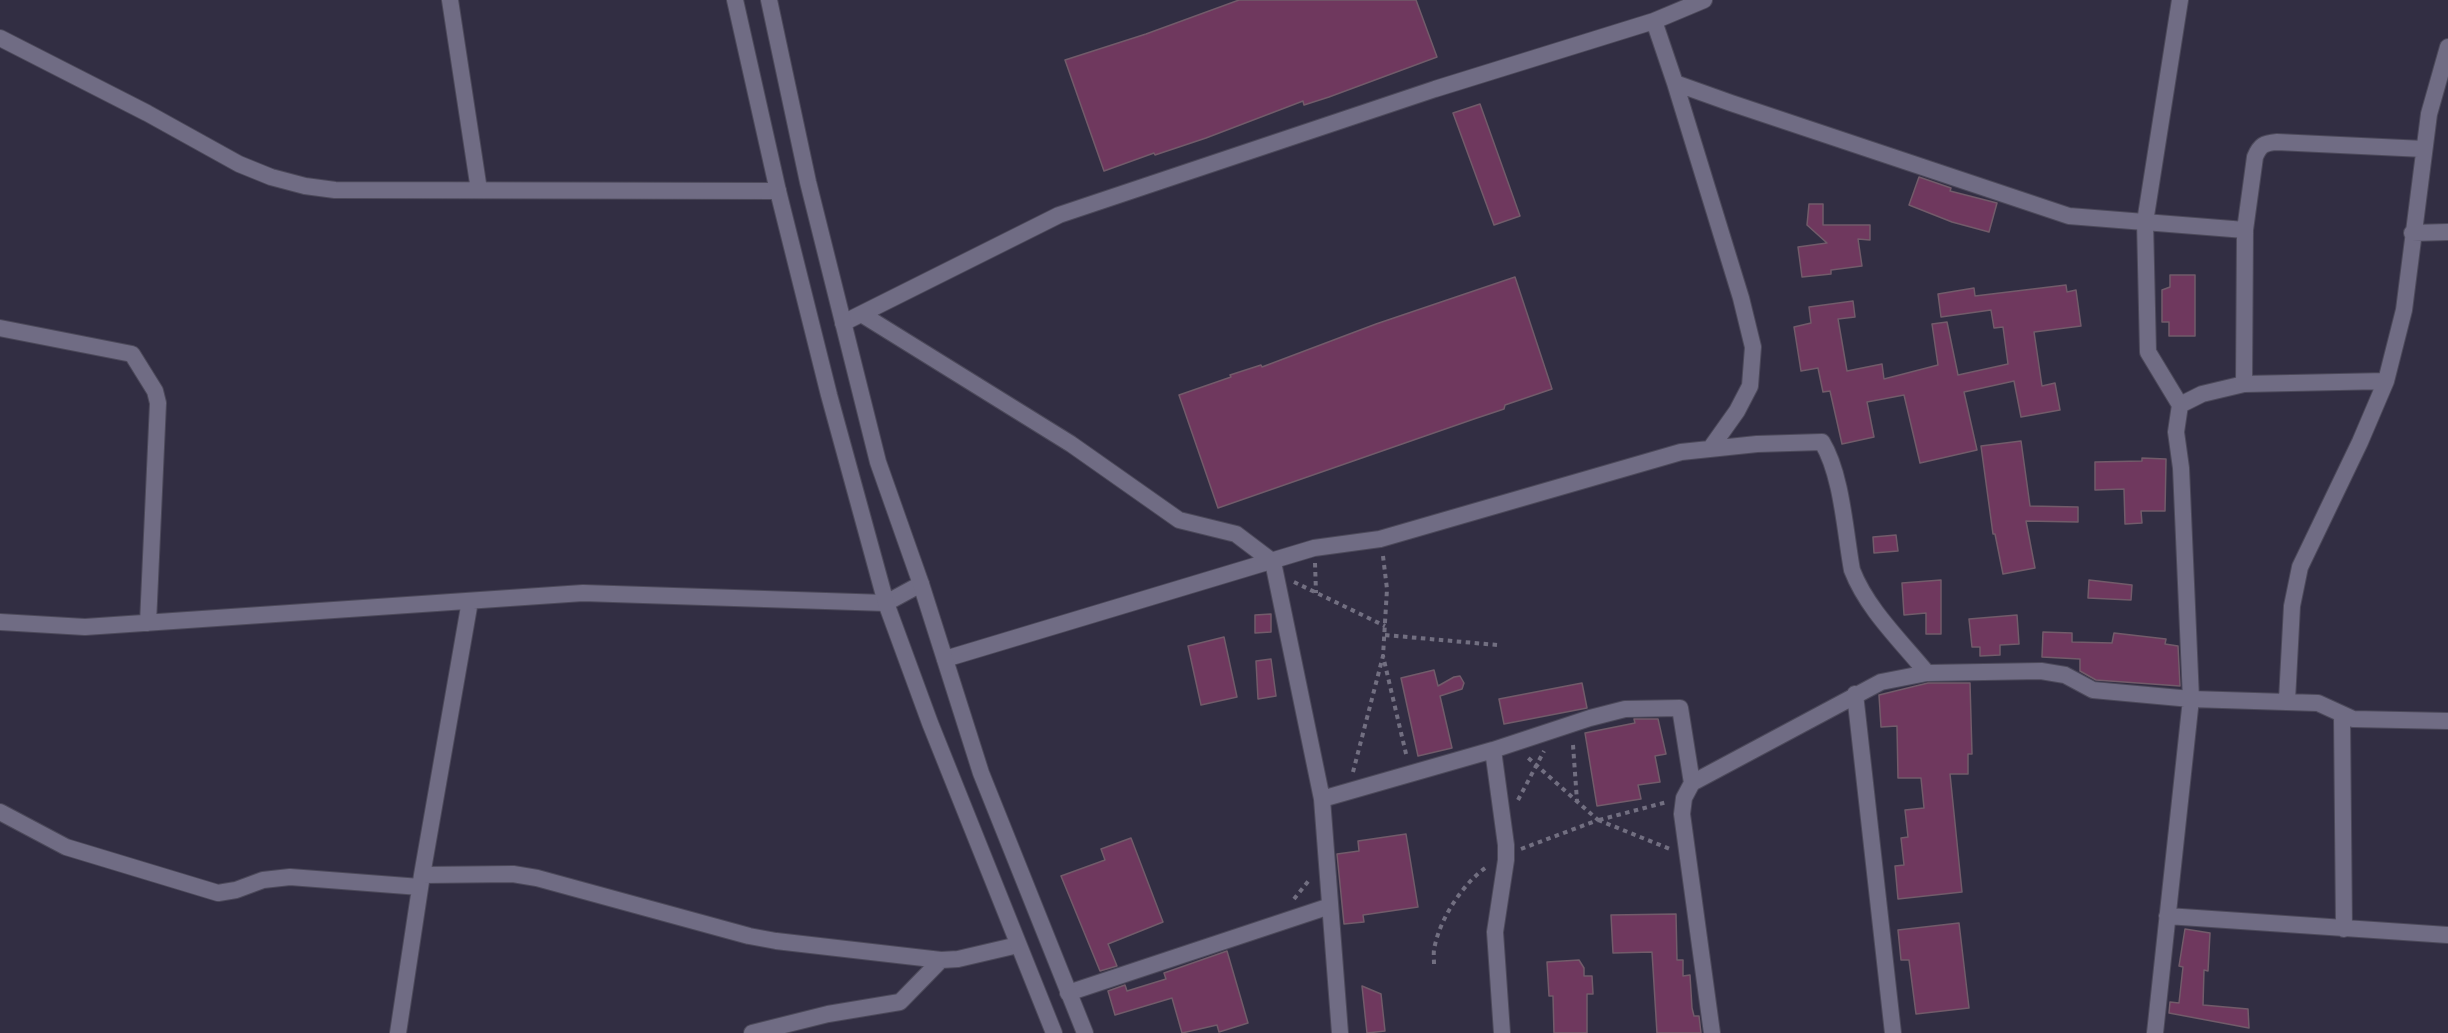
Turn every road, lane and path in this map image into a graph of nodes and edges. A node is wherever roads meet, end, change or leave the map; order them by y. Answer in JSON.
{"nodes":[{"id":1,"x":450,"y":0,"type":"edge"},
{"id":2,"x":735,"y":0,"type":"edge"},
{"id":3,"x":769,"y":0,"type":"edge"},
{"id":4,"x":1704,"y":0,"type":"edge"},
{"id":5,"x":2180,"y":0,"type":"edge"},
{"id":6,"x":1654,"y":21,"type":"junction"},
{"id":7,"x":0,"y":38,"type":"edge"},
{"id":8,"x":2448,"y":47,"type":"edge"},
{"id":9,"x":1675,"y":83,"type":"junction"},
{"id":10,"x":2424,"y":149,"type":"junction"},
{"id":11,"x":479,"y":190,"type":"junction"},
{"id":12,"x":778,"y":190,"type":"junction"},
{"id":13,"x":2145,"y":222,"type":"junction"},
{"id":14,"x":2245,"y":230,"type":"junction"},
{"id":15,"x":2448,"y":232,"type":"edge"},
{"id":16,"x":2412,"y":233,"type":"junction"},
{"id":17,"x":863,"y":315,"type":"junction"},
{"id":18,"x":843,"y":324,"type":"junction"},
{"id":19,"x":0,"y":328,"type":"edge"},
{"id":20,"x":2386,"y":381,"type":"junction"},
{"id":21,"x":2244,"y":384,"type":"junction"},
{"id":22,"x":2180,"y":405,"type":"junction"},
{"id":23,"x":1710,"y":449,"type":"junction"},
{"id":24,"x":1380,"y":539,"type":"junction"},
{"id":25,"x":1314,"y":548,"type":"junction"},
{"id":26,"x":1274,"y":567,"type":"junction"},
{"id":27,"x":921,"y":584,"type":"junction"},
{"id":28,"x":1316,"y":593,"type":"junction"},
{"id":29,"x":470,"y":601,"type":"junction"},
{"id":30,"x":886,"y":603,"type":"junction"},
{"id":31,"x":0,"y":622,"type":"edge"},
{"id":32,"x":148,"y":623,"type":"junction"},
{"id":33,"x":1386,"y":626,"type":"junction"},
{"id":34,"x":1384,"y":634,"type":"junction"},
{"id":35,"x":1497,"y":645,"type":"dead end"},
{"id":36,"x":1383,"y":656,"type":"junction"},
{"id":37,"x":945,"y":659,"type":"junction"},
{"id":38,"x":1927,"y":673,"type":"junction"},
{"id":39,"x":1855,"y":694,"type":"junction"},
{"id":40,"x":2191,"y":699,"type":"junction"},
{"id":41,"x":2287,"y":700,"type":"junction"},
{"id":42,"x":2342,"y":716,"type":"junction"},
{"id":43,"x":2448,"y":721,"type":"edge"},
{"id":44,"x":1513,"y":744,"type":"junction"},
{"id":45,"x":1573,"y":745,"type":"dead end"},
{"id":46,"x":1493,"y":750,"type":"junction"},
{"id":47,"x":1410,"y":773,"type":"junction"},
{"id":48,"x":1347,"y":791,"type":"junction"},
{"id":49,"x":1688,"y":791,"type":"junction"},
{"id":50,"x":1322,"y":799,"type":"junction"},
{"id":51,"x":1577,"y":801,"type":"junction"},
{"id":52,"x":0,"y":812,"type":"edge"},
{"id":53,"x":1598,"y":820,"type":"junction"},
{"id":54,"x":1506,"y":854,"type":"junction"},
{"id":55,"x":1688,"y":857,"type":"junction"},
{"id":56,"x":1313,"y":868,"type":"dead end"},
{"id":57,"x":421,"y":881,"type":"junction"},
{"id":58,"x":1330,"y":906,"type":"junction"},
{"id":59,"x":2167,"y":916,"type":"junction"},
{"id":60,"x":1273,"y":925,"type":"junction"},
{"id":61,"x":2344,"y":929,"type":"junction"},
{"id":62,"x":2448,"y":935,"type":"edge"},
{"id":63,"x":1018,"y":945,"type":"junction"},
{"id":64,"x":941,"y":960,"type":"junction"},
{"id":65,"x":1434,"y":964,"type":"dead end"},
{"id":66,"x":1068,"y":993,"type":"junction"},
{"id":67,"x":398,"y":1033,"type":"edge"},
{"id":68,"x":752,"y":1033,"type":"edge"},
{"id":69,"x":1054,"y":1033,"type":"edge"},
{"id":70,"x":1086,"y":1033,"type":"edge"},
{"id":71,"x":1340,"y":1033,"type":"edge"},
{"id":72,"x":1502,"y":1033,"type":"edge"},
{"id":73,"x":1712,"y":1033,"type":"edge"},
{"id":74,"x":1893,"y":1033,"type":"edge"},
{"id":75,"x":2156,"y":1033,"type":"edge"}],
"edges":[{"from":1,"to":11,"type":"street"},
{"from":2,"to":12,"type":"street"},
{"from":3,"to":18,"type":"street"},
{"from":4,"to":6,"type":"street"},
{"from":5,"to":13,"type":"street"},
{"from":6,"to":9,"type":"street"},
{"from":6,"to":17,"type":"street"},
{"from":7,"to":11,"type":"street"},
{"from":8,"to":10,"type":"street"},
{"from":9,"to":13,"type":"street"},
{"from":9,"to":23,"type":"street"},
{"from":10,"to":14,"type":"street"},
{"from":10,"to":16,"type":"street"},
{"from":11,"to":12,"type":"street"},
{"from":12,"to":30,"type":"street"},
{"from":13,"to":14,"type":"street"},
{"from":13,"to":22,"type":"street"},
{"from":14,"to":21,"type":"street"},
{"from":15,"to":16,"type":"street"},
{"from":16,"to":20,"type":"street"},
{"from":17,"to":18,"type":"street"},
{"from":17,"to":26,"type":"street"},
{"from":18,"to":27,"type":"street"},
{"from":19,"to":32,"type":"street"},
{"from":20,"to":21,"type":"street"},
{"from":20,"to":41,"type":"street"},
{"from":21,"to":22,"type":"street"},
{"from":22,"to":40,"type":"street"},
{"from":23,"to":24,"type":"street"},
{"from":23,"to":38,"type":"street"},
{"from":24,"to":25,"type":"street"},
{"from":24,"to":33,"type":"path"},
{"from":25,"to":26,"type":"street"},
{"from":25,"to":28,"type":"path"},
{"from":26,"to":28,"type":"path"},
{"from":26,"to":37,"type":"street"},
{"from":26,"to":50,"type":"street"},
{"from":27,"to":30,"type":"street"},
{"from":27,"to":37,"type":"street"},
{"from":28,"to":33,"type":"path"},
{"from":29,"to":30,"type":"street"},
{"from":29,"to":32,"type":"street"},
{"from":29,"to":57,"type":"street"},
{"from":30,"to":63,"type":"street"},
{"from":31,"to":32,"type":"street"},
{"from":33,"to":34,"type":"path"},
{"from":34,"to":35,"type":"path"},
{"from":34,"to":36,"type":"path"},
{"from":36,"to":47,"type":"path"},
{"from":36,"to":48,"type":"path"},
{"from":37,"to":66,"type":"street"},
{"from":38,"to":39,"type":"street"},
{"from":38,"to":40,"type":"street"},
{"from":39,"to":49,"type":"street"},
{"from":39,"to":74,"type":"street"},
{"from":40,"to":41,"type":"street"},
{"from":40,"to":59,"type":"street"},
{"from":41,"to":42,"type":"street"},
{"from":42,"to":43,"type":"street"},
{"from":42,"to":61,"type":"street"},
{"from":44,"to":46,"type":"street"},
{"from":44,"to":49,"type":"street"},
{"from":44,"to":51,"type":"path"},
{"from":45,"to":51,"type":"path"},
{"from":46,"to":47,"type":"street"},
{"from":46,"to":54,"type":"street"},
{"from":47,"to":48,"type":"street"},
{"from":48,"to":50,"type":"street"},
{"from":49,"to":53,"type":"path"},
{"from":49,"to":55,"type":"street"},
{"from":50,"to":58,"type":"street"},
{"from":51,"to":53,"type":"path"},
{"from":52,"to":57,"type":"street"},
{"from":53,"to":54,"type":"path"},
{"from":53,"to":55,"type":"path"},
{"from":54,"to":65,"type":"path"},
{"from":54,"to":72,"type":"street"},
{"from":55,"to":73,"type":"street"},
{"from":56,"to":60,"type":"path"},
{"from":57,"to":64,"type":"street"},
{"from":57,"to":67,"type":"street"},
{"from":58,"to":60,"type":"street"},
{"from":58,"to":71,"type":"street"},
{"from":59,"to":61,"type":"street"},
{"from":59,"to":75,"type":"street"},
{"from":60,"to":66,"type":"street"},
{"from":61,"to":62,"type":"street"},
{"from":63,"to":64,"type":"street"},
{"from":63,"to":69,"type":"street"},
{"from":64,"to":68,"type":"street"},
{"from":66,"to":70,"type":"street"}]}
